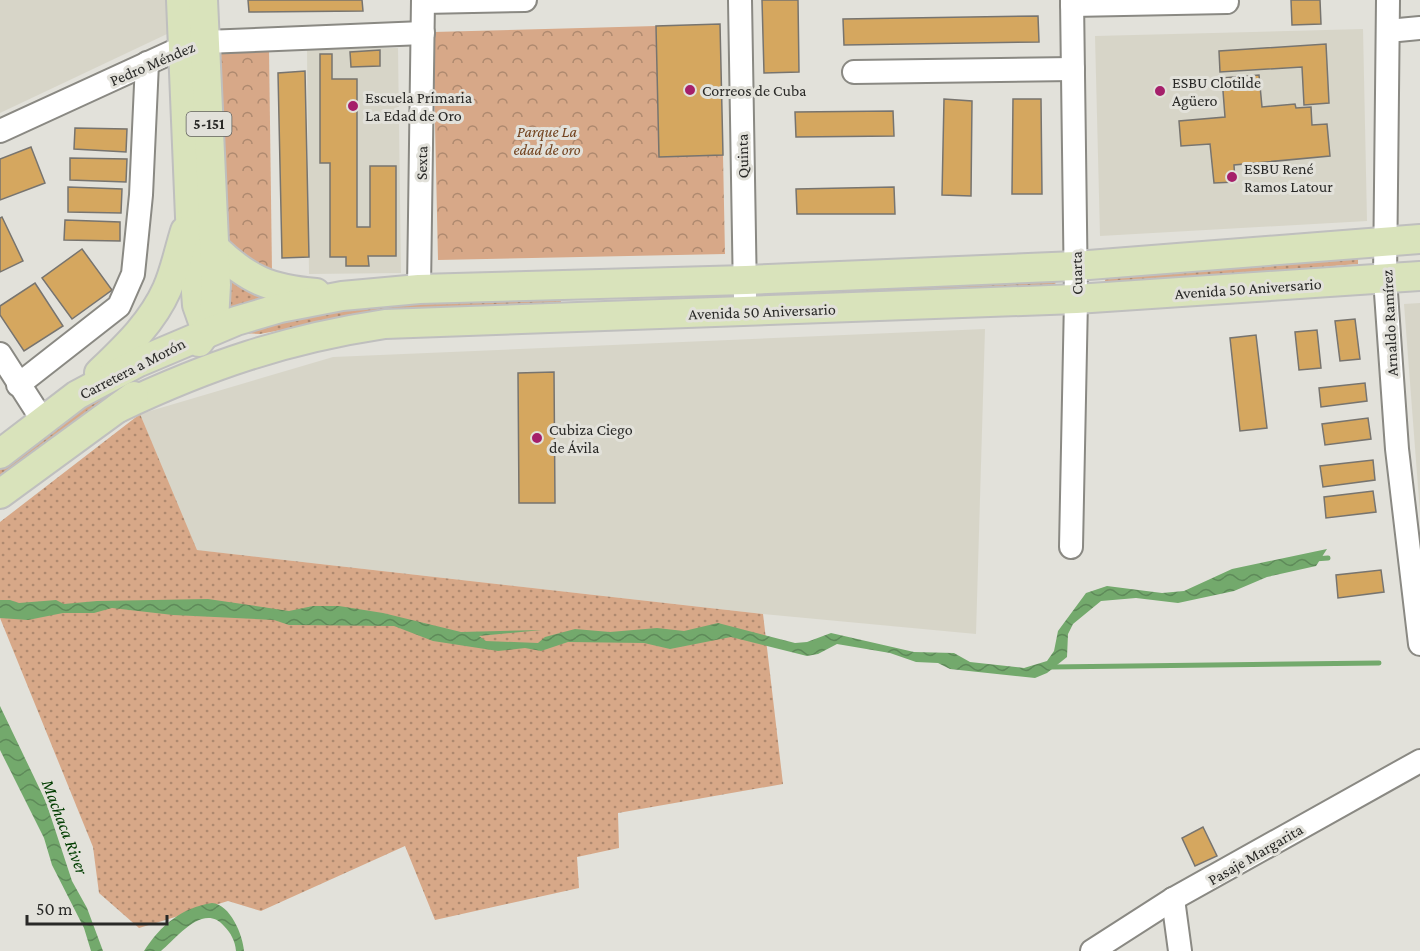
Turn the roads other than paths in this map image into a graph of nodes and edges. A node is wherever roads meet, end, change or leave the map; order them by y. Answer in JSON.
{"nodes":[{"id":1,"x":181,"y":0,"type":"edge"},
{"id":2,"x":203,"y":0,"type":"edge"},
{"id":3,"x":525,"y":0,"type":"edge"},
{"id":4,"x":740,"y":0,"type":"edge"},
{"id":5,"x":1388,"y":0,"type":"edge"},
{"id":6,"x":423,"y":1,"type":"edge"},
{"id":7,"x":1227,"y":2,"type":"dead end"},
{"id":8,"x":1072,"y":3,"type":"edge"},
{"id":9,"x":1420,"y":28,"type":"edge"},
{"id":10,"x":1388,"y":31,"type":"junction"},
{"id":11,"x":423,"y":33,"type":"junction"},
{"id":12,"x":194,"y":45,"type":"junction"},
{"id":13,"x":147,"y":63,"type":"junction"},
{"id":14,"x":1073,"y":69,"type":"junction"},
{"id":15,"x":854,"y":72,"type":"dead end"},
{"id":16,"x":0,"y":131,"type":"edge"},
{"id":17,"x":190,"y":217,"type":"junction"},
{"id":18,"x":1420,"y":239,"type":"edge"},
{"id":19,"x":1385,"y":242,"type":"junction"},
{"id":20,"x":215,"y":248,"type":"junction"},
{"id":21,"x":1076,"y":266,"type":"junction"},
{"id":22,"x":1420,"y":276,"type":"edge"},
{"id":23,"x":1385,"y":279,"type":"junction"},
{"id":24,"x":746,"y":280,"type":"junction"},
{"id":25,"x":586,"y":285,"type":"junction"},
{"id":26,"x":419,"y":289,"type":"junction"},
{"id":27,"x":342,"y":296,"type":"junction"},
{"id":28,"x":1076,"y":299,"type":"junction"},
{"id":29,"x":744,"y":312,"type":"junction"},
{"id":30,"x":586,"y":317,"type":"junction"},
{"id":31,"x":210,"y":330,"type":"junction"},
{"id":32,"x":253,"y":352,"type":"junction"},
{"id":33,"x":0,"y":354,"type":"edge"},
{"id":34,"x":18,"y":385,"type":"junction"},
{"id":35,"x":78,"y":395,"type":"junction"},
{"id":36,"x":118,"y":408,"type":"junction"},
{"id":37,"x":43,"y":421,"type":"junction"},
{"id":38,"x":0,"y":454,"type":"edge"},
{"id":39,"x":0,"y":494,"type":"edge"},
{"id":40,"x":1071,"y":547,"type":"dead end"},
{"id":41,"x":1420,"y":644,"type":"edge"},
{"id":42,"x":1420,"y":760,"type":"edge"},
{"id":43,"x":1173,"y":900,"type":"junction"},
{"id":44,"x":1092,"y":951,"type":"edge"},
{"id":45,"x":1180,"y":951,"type":"edge"}],
"edges":[{"from":1,"to":12,"type":"main road","number":"5-151"},
{"from":2,"to":12,"type":"main road","number":"5-151"},
{"from":3,"to":6,"type":"street"},
{"from":4,"to":24,"type":"street","name":"Quinta"},
{"from":5,"to":10,"type":"street","name":"Arnaldo Ramírez"},
{"from":6,"to":11,"type":"street","name":"Sexta"},
{"from":7,"to":8,"type":"street"},
{"from":8,"to":14,"type":"street","name":"Cuarta"},
{"from":9,"to":10,"type":"street"},
{"from":10,"to":19,"type":"street","name":"Arnaldo Ramírez"},
{"from":11,"to":12,"type":"street","name":"Pedro Méndez"},
{"from":11,"to":26,"type":"street","name":"Sexta"},
{"from":12,"to":13,"type":"street","name":"Pedro Méndez"},
{"from":12,"to":17,"type":"main road","number":"5-151"},
{"from":12,"to":20,"type":"main road","number":"5-151"},
{"from":13,"to":16,"type":"street","name":"Pedro Méndez"},
{"from":13,"to":34,"type":"street"},
{"from":14,"to":15,"type":"street"},
{"from":14,"to":21,"type":"street","name":"Cuarta"},
{"from":17,"to":31,"type":"main road","number":"5-151"},
{"from":17,"to":35,"type":"main road","number":"5-151"},
{"from":18,"to":19,"type":"main road","name":"Avenida 50 Aniversario"},
{"from":19,"to":21,"type":"main road","name":"Avenida 50 Aniversario"},
{"from":19,"to":23,"type":"street","name":"Arnaldo Ramírez"},
{"from":20,"to":27,"type":"main road"},
{"from":20,"to":31,"type":"main road","number":"5-151"},
{"from":21,"to":24,"type":"main road","name":"Avenida 50 Aniversario"},
{"from":21,"to":28,"type":"street","name":"Cuarta"},
{"from":22,"to":23,"type":"main road","name":"Avenida 50 Aniversario"},
{"from":23,"to":28,"type":"main road","name":"Avenida 50 Aniversario"},
{"from":23,"to":41,"type":"street","name":"Arnaldo Ramírez"},
{"from":24,"to":25,"type":"main road","name":"Avenida 50 Aniversario"},
{"from":24,"to":29,"type":"street","name":"Quinta"},
{"from":25,"to":26,"type":"main road","name":"Avenida 50 Aniversario"},
{"from":25,"to":30,"type":"main road"},
{"from":26,"to":27,"type":"main road","name":"Avenida 50 Aniversario"},
{"from":27,"to":31,"type":"main road","name":"Avenida 50 Aniversario"},
{"from":28,"to":29,"type":"main road","name":"Avenida 50 Aniversario"},
{"from":28,"to":40,"type":"street","name":"Cuarta"},
{"from":29,"to":30,"type":"main road","name":"Avenida 50 Aniversario"},
{"from":30,"to":32,"type":"main road","name":"Avenida 50 Aniversario"},
{"from":31,"to":32,"type":"main road"},
{"from":31,"to":35,"type":"main road","name":"Carretera a Morón","number":"5-151"},
{"from":31,"to":36,"type":"main road"},
{"from":32,"to":36,"type":"main road","name":"Avenida 50 Aniversario"},
{"from":33,"to":34,"type":"street"},
{"from":34,"to":37,"type":"street"},
{"from":35,"to":37,"type":"main road","name":"Carretera a Morón","number":"5-151"},
{"from":36,"to":39,"type":"main road","name":"Carretera a Morón"},
{"from":37,"to":38,"type":"main road","name":"Carretera a Morón","number":"5-151"},
{"from":42,"to":43,"type":"street","name":"Pasaje Margarita"},
{"from":43,"to":44,"type":"street","name":"Pasaje Margarita"},
{"from":43,"to":45,"type":"street"}]}
